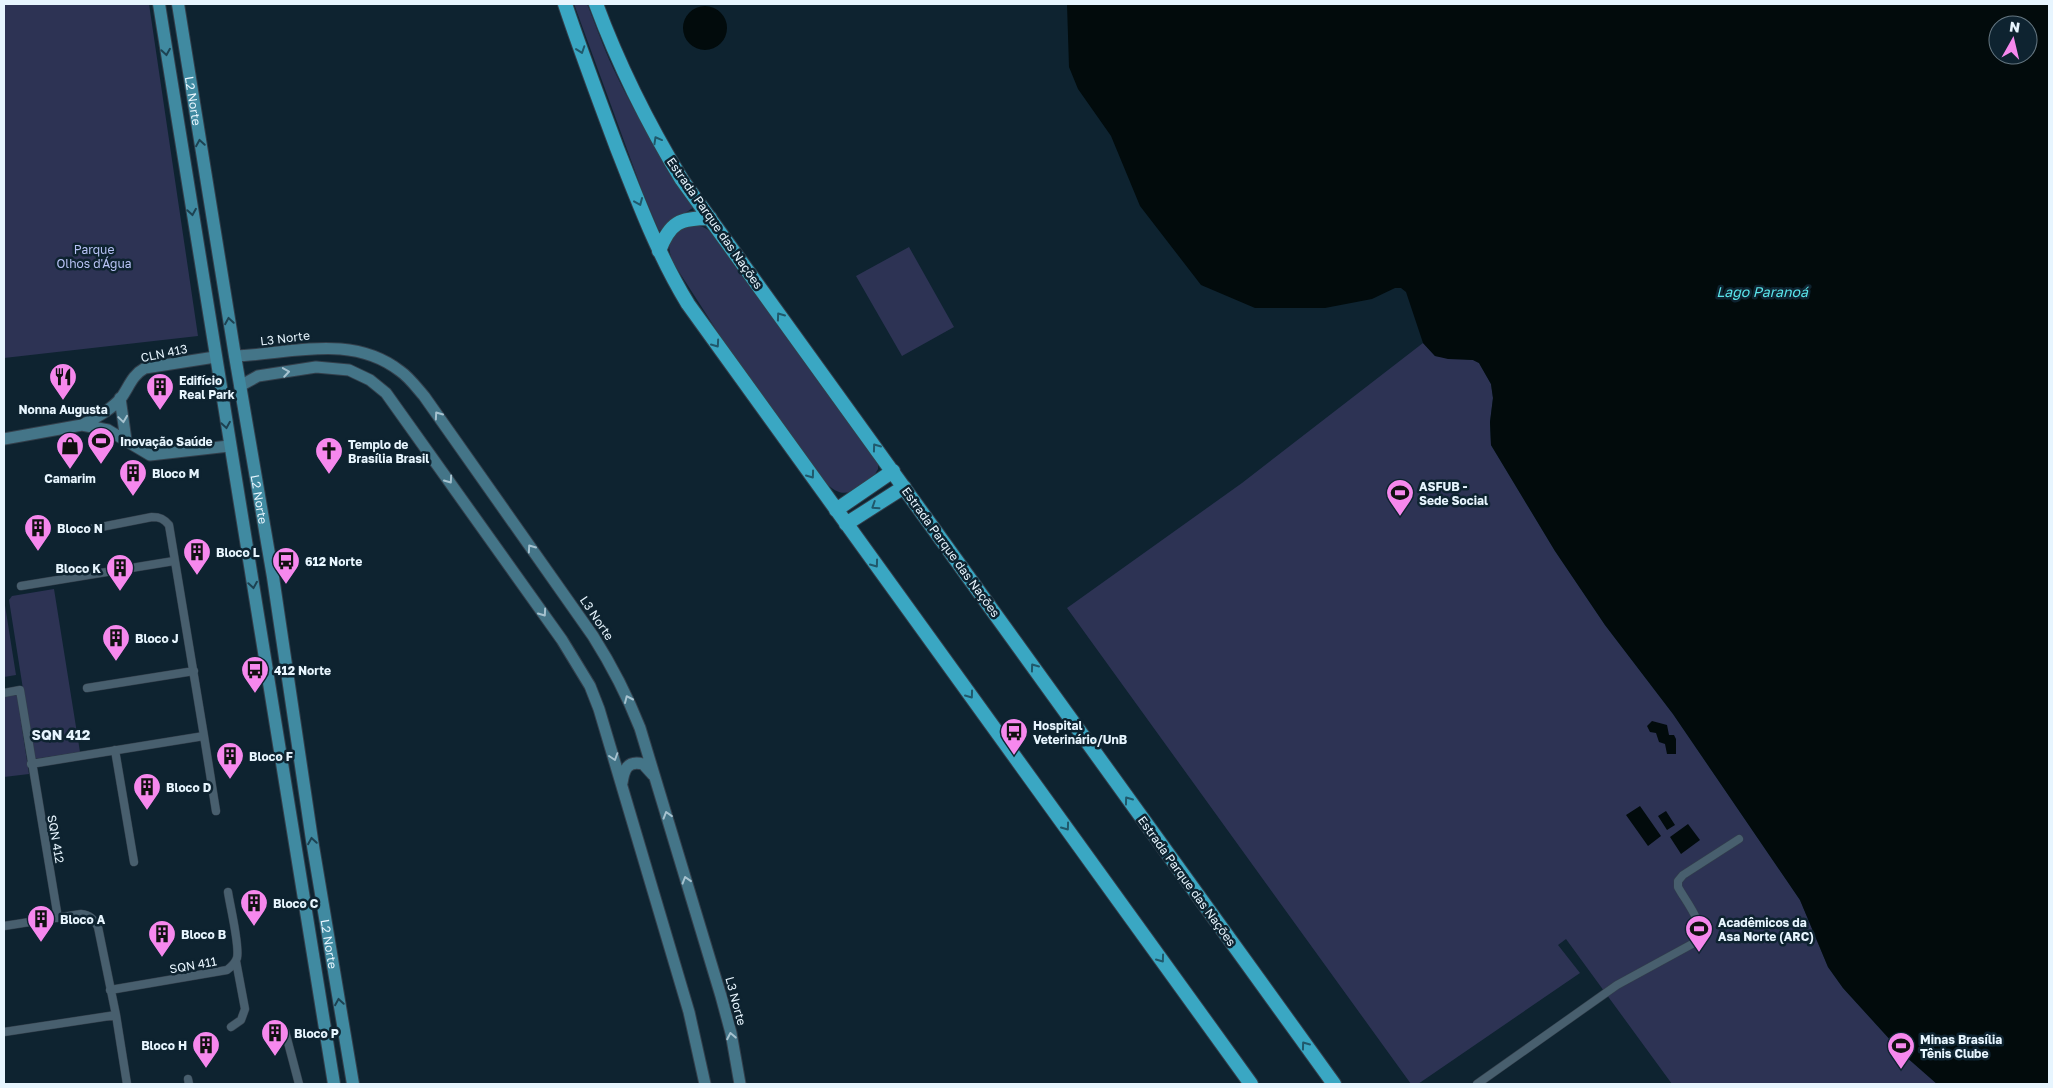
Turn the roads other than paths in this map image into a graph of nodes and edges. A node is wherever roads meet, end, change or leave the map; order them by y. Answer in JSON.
{"nodes":[{"id":1,"x":159,"y":4,"type":"edge"},
{"id":2,"x":178,"y":4,"type":"edge"},
{"id":3,"x":565,"y":4,"type":"edge"},
{"id":4,"x":596,"y":4,"type":"edge"},
{"id":5,"x":710,"y":218,"type":"junction"},
{"id":6,"x":659,"y":251,"type":"junction"},
{"id":7,"x":235,"y":356,"type":"junction"},
{"id":8,"x":215,"y":357,"type":"junction"},
{"id":9,"x":240,"y":386,"type":"junction"},
{"id":10,"x":120,"y":398,"type":"junction"},
{"id":11,"x":82,"y":425,"type":"junction"},
{"id":12,"x":4,"y":439,"type":"edge"},
{"id":13,"x":126,"y":440,"type":"junction"},
{"id":14,"x":229,"y":446,"type":"junction"},
{"id":15,"x":893,"y":471,"type":"junction"},
{"id":16,"x":904,"y":487,"type":"junction"},
{"id":17,"x":260,"y":505,"type":"junction"},
{"id":18,"x":240,"y":508,"type":"junction"},
{"id":19,"x":836,"y":510,"type":"junction"},
{"id":20,"x":846,"y":524,"type":"junction"},
{"id":21,"x":91,"y":529,"type":"dead end"},
{"id":22,"x":174,"y":561,"type":"junction"},
{"id":23,"x":21,"y":586,"type":"dead end"},
{"id":24,"x":194,"y":671,"type":"junction"},
{"id":25,"x":87,"y":688,"type":"dead end"},
{"id":26,"x":4,"y":693,"type":"edge"},
{"id":27,"x":204,"y":736,"type":"junction"},
{"id":28,"x":115,"y":750,"type":"junction"},
{"id":29,"x":31,"y":764,"type":"junction"},
{"id":30,"x":655,"y":778,"type":"junction"},
{"id":31,"x":622,"y":783,"type":"junction"},
{"id":32,"x":216,"y":811,"type":"dead end"},
{"id":33,"x":1739,"y":838,"type":"dead end"},
{"id":34,"x":134,"y":862,"type":"dead end"},
{"id":35,"x":228,"y":892,"type":"dead end"},
{"id":36,"x":58,"y":918,"type":"junction"},
{"id":37,"x":309,"y":924,"type":"junction"},
{"id":38,"x":4,"y":926,"type":"edge"},
{"id":39,"x":326,"y":927,"type":"junction"},
{"id":40,"x":236,"y":960,"type":"junction"},
{"id":41,"x":110,"y":990,"type":"junction"},
{"id":42,"x":116,"y":1015,"type":"junction"},
{"id":43,"x":231,"y":1027,"type":"dead end"},
{"id":44,"x":285,"y":1031,"type":"dead end"},
{"id":45,"x":4,"y":1032,"type":"edge"},
{"id":46,"x":127,"y":1084,"type":"edge"},
{"id":47,"x":299,"y":1084,"type":"edge"},
{"id":48,"x":334,"y":1084,"type":"edge"},
{"id":49,"x":353,"y":1084,"type":"edge"},
{"id":50,"x":705,"y":1084,"type":"edge"},
{"id":51,"x":740,"y":1084,"type":"edge"},
{"id":52,"x":1251,"y":1084,"type":"edge"},
{"id":53,"x":1334,"y":1084,"type":"edge"},
{"id":54,"x":1477,"y":1084,"type":"edge"}],
"edges":[{"from":1,"to":8,"type":"main road","name":"L2 Norte","one_way":true},
{"from":7,"to":2,"type":"main road","name":"L2 Norte","one_way":true},
{"from":3,"to":6,"type":"highway","one_way":true},
{"from":5,"to":4,"type":"highway","name":"Estrada Parque das Nações","one_way":true},
{"from":5,"to":6,"type":"highway"},
{"from":15,"to":5,"type":"highway","name":"Estrada Parque das Nações","one_way":true},
{"from":6,"to":19,"type":"highway","one_way":true},
{"from":7,"to":9,"type":"main road","name":"L2 Norte"},
{"from":30,"to":7,"type":"main road","name":"L3 Norte","one_way":true},
{"from":8,"to":10,"type":"main road","name":"CLN 413"},
{"from":8,"to":14,"type":"main road","name":"L2 Norte","one_way":true},
{"from":9,"to":17,"type":"main road","name":"L2 Norte"},
{"from":9,"to":31,"type":"main road","one_way":true},
{"from":10,"to":11,"type":"main road","name":"CLN 413"},
{"from":10,"to":13,"type":"main road","one_way":true},
{"from":11,"to":12,"type":"main road"},
{"from":11,"to":13,"type":"main road"},
{"from":13,"to":14,"type":"main road"},
{"from":14,"to":18,"type":"main road","name":"L2 Norte"},
{"from":15,"to":16,"type":"highway","name":"Estrada Parque das Nações"},
{"from":15,"to":19,"type":"highway"},
{"from":16,"to":20,"type":"highway","one_way":true},
{"from":53,"to":16,"type":"highway","name":"Estrada Parque das Nações","one_way":true},
{"from":17,"to":18,"type":"main road"},
{"from":39,"to":17,"type":"main road","name":"L2 Norte","one_way":true},
{"from":18,"to":37,"type":"main road","name":"L2 Norte","one_way":true},
{"from":19,"to":20,"type":"highway"},
{"from":20,"to":52,"type":"highway","one_way":true},
{"from":21,"to":22,"type":"street"},
{"from":22,"to":23,"type":"street"},
{"from":22,"to":24,"type":"street"},
{"from":24,"to":25,"type":"street"},
{"from":24,"to":27,"type":"street"},
{"from":26,"to":29,"type":"street","name":"SQN 412"},
{"from":27,"to":28,"type":"street"},
{"from":27,"to":32,"type":"street"},
{"from":28,"to":29,"type":"street"},
{"from":28,"to":34,"type":"street"},
{"from":29,"to":36,"type":"street","name":"SQN 412"},
{"from":30,"to":31,"type":"main road"},
{"from":51,"to":30,"type":"main road","name":"L3 Norte","one_way":true},
{"from":31,"to":50,"type":"main road"},
{"from":33,"to":54,"type":"street"},
{"from":35,"to":40,"type":"street"},
{"from":36,"to":38,"type":"street"},
{"from":36,"to":41,"type":"street"},
{"from":37,"to":39,"type":"main road"},
{"from":37,"to":48,"type":"main road","name":"L2 Norte"},
{"from":49,"to":39,"type":"main road","name":"L2 Norte","one_way":true},
{"from":40,"to":41,"type":"street","name":"SQN 411"},
{"from":40,"to":43,"type":"street"},
{"from":41,"to":42,"type":"street"},
{"from":42,"to":45,"type":"street"},
{"from":42,"to":46,"type":"street"},
{"from":44,"to":47,"type":"street"}]}
